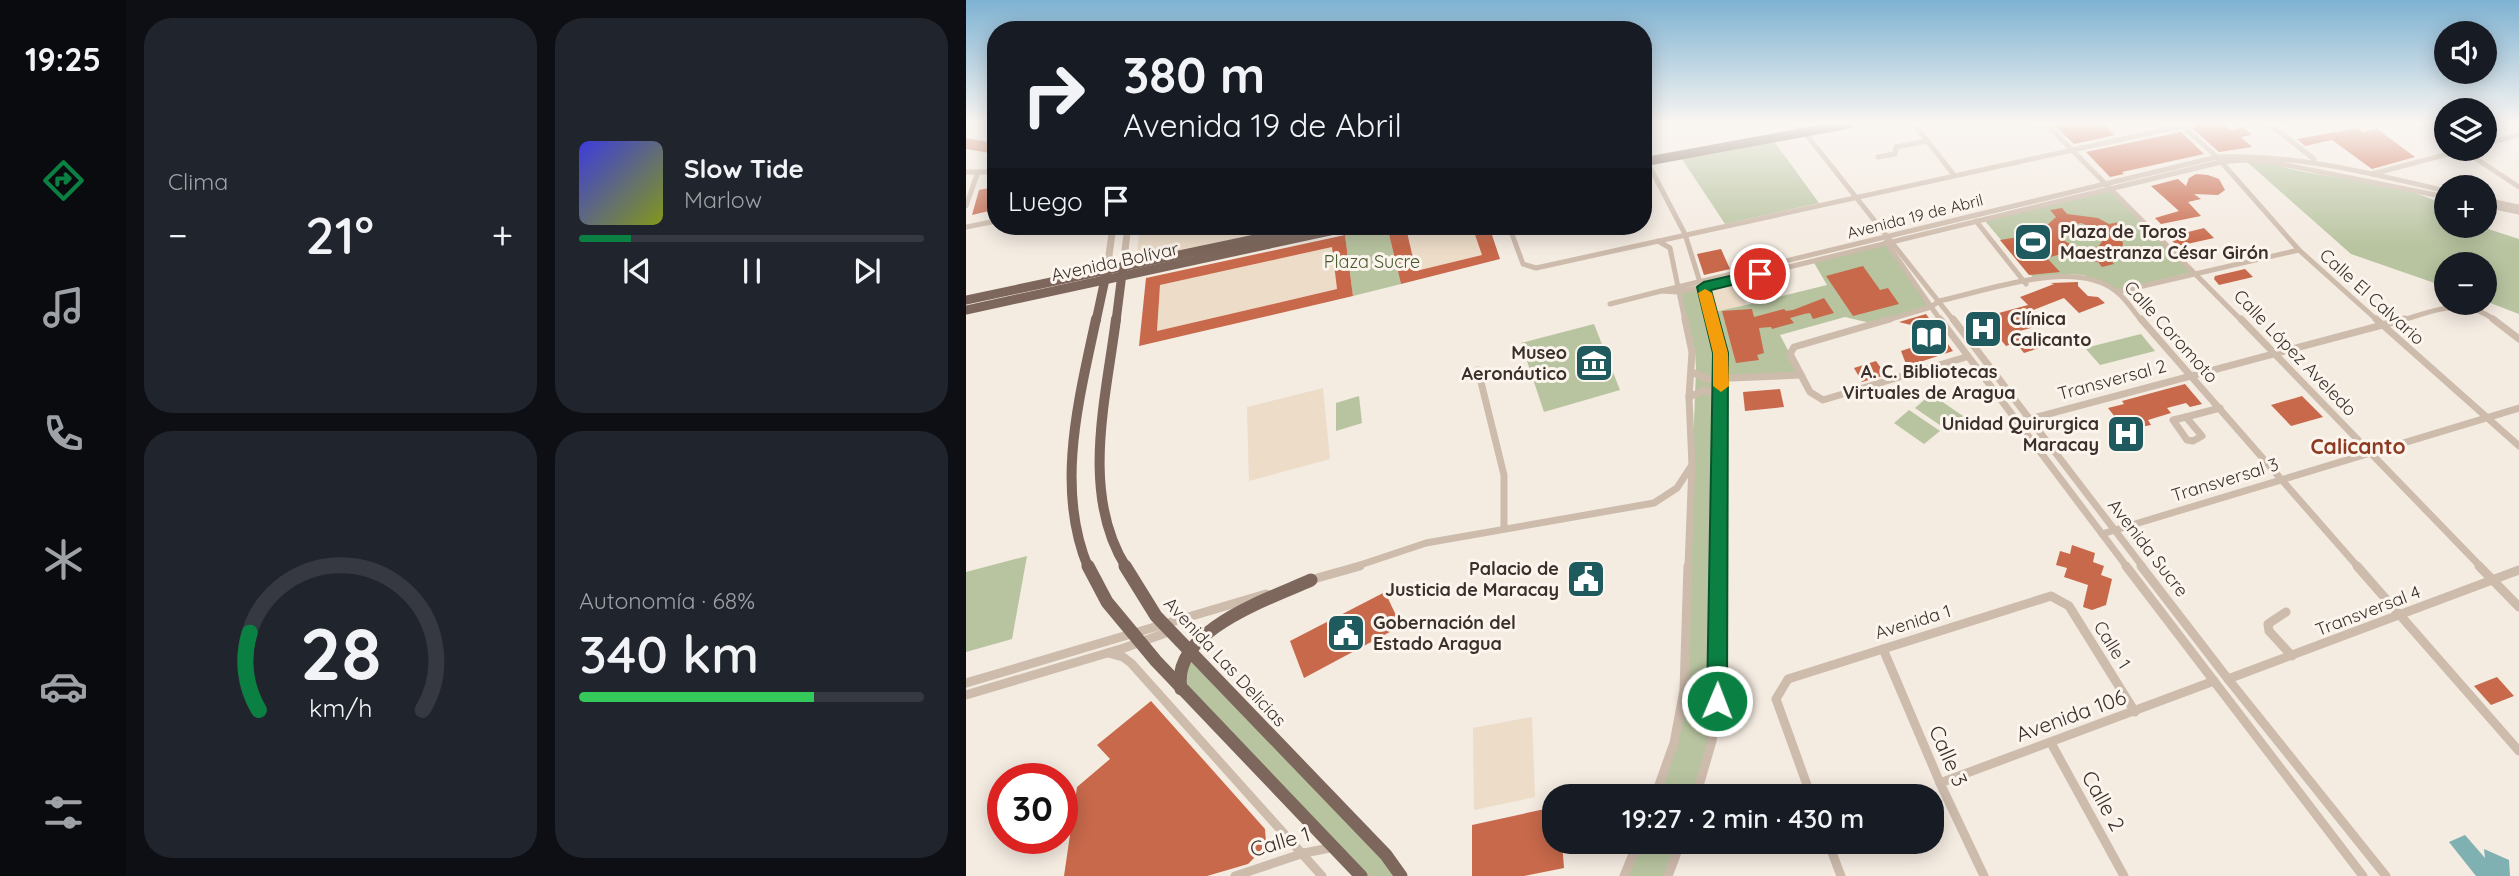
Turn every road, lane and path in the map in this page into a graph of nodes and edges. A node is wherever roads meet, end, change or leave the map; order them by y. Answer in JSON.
{"nodes":[{"id":1,"x":1831,"y":165,"type":"edge"},
{"id":2,"x":1946,"y":165,"type":"edge"},
{"id":3,"x":2001,"y":165,"type":"edge"},
{"id":4,"x":2087,"y":165,"type":"edge"},
{"id":5,"x":2194,"y":165,"type":"edge"},
{"id":6,"x":2224,"y":165,"type":"edge"},
{"id":7,"x":2283,"y":165,"type":"edge"},
{"id":8,"x":2334,"y":165,"type":"edge"},
{"id":9,"x":2405,"y":165,"type":"edge"},
{"id":10,"x":2488,"y":165,"type":"edge"},
{"id":11,"x":2305,"y":169,"type":"junction"},
{"id":12,"x":966,"y":170,"type":"edge"},
{"id":13,"x":987,"y":170,"type":"edge"},
{"id":14,"x":987,"y":171,"type":"edge"},
{"id":15,"x":978,"y":172,"type":"junction"},
{"id":16,"x":1652,"y":173,"type":"edge"},
{"id":17,"x":2371,"y":174,"type":"junction"},
{"id":18,"x":1954,"y":175,"type":"junction"},
{"id":19,"x":2109,"y":185,"type":"junction"},
{"id":20,"x":2519,"y":187,"type":"edge"},
{"id":21,"x":2434,"y":188,"type":"edge"},
{"id":22,"x":2434,"y":195,"type":"edge"},
{"id":23,"x":1856,"y":197,"type":"junction"},
{"id":24,"x":2497,"y":205,"type":"edge"},
{"id":25,"x":966,"y":206,"type":"edge"},
{"id":26,"x":2519,"y":210,"type":"edge"},
{"id":27,"x":1976,"y":221,"type":"junction"},
{"id":28,"x":987,"y":223,"type":"edge"},
{"id":29,"x":966,"y":227,"type":"edge"},
{"id":30,"x":1685,"y":234,"type":"junction"},
{"id":31,"x":1112,"y":235,"type":"edge"},
{"id":32,"x":1127,"y":235,"type":"edge"},
{"id":33,"x":1278,"y":235,"type":"edge"},
{"id":34,"x":1308,"y":235,"type":"edge"},
{"id":35,"x":1513,"y":235,"type":"edge"},
{"id":36,"x":1658,"y":240,"type":"junction"},
{"id":37,"x":1889,"y":242,"type":"junction"},
{"id":38,"x":2299,"y":250,"type":"junction"},
{"id":39,"x":1123,"y":272,"type":"junction"},
{"id":40,"x":2197,"y":274,"type":"junction"},
{"id":41,"x":1106,"y":275,"type":"junction"},
{"id":42,"x":1703,"y":284,"type":"junction"},
{"id":43,"x":2026,"y":284,"type":"junction"},
{"id":44,"x":1678,"y":289,"type":"junction"},
{"id":45,"x":2117,"y":292,"type":"junction"},
{"id":46,"x":966,"y":300,"type":"edge"},
{"id":47,"x":1939,"y":301,"type":"junction"},
{"id":48,"x":1610,"y":304,"type":"dead end"},
{"id":49,"x":1931,"y":307,"type":"junction"},
{"id":50,"x":966,"y":310,"type":"edge"},
{"id":51,"x":2381,"y":324,"type":"junction"},
{"id":52,"x":2519,"y":338,"type":"edge"},
{"id":53,"x":2272,"y":354,"type":"junction"},
{"id":54,"x":1966,"y":356,"type":"junction"},
{"id":55,"x":1478,"y":370,"type":"dead end"},
{"id":56,"x":1692,"y":372,"type":"junction"},
{"id":57,"x":1801,"y":375,"type":"junction"},
{"id":58,"x":2189,"y":375,"type":"junction"},
{"id":59,"x":1721,"y":379,"type":"junction"},
{"id":60,"x":1689,"y":397,"type":"junction"},
{"id":61,"x":1721,"y":397,"type":"junction"},
{"id":62,"x":2220,"y":408,"type":"junction"},
{"id":63,"x":2519,"y":408,"type":"edge"},
{"id":64,"x":2186,"y":416,"type":"dead end"},
{"id":65,"x":2486,"y":418,"type":"junction"},
{"id":66,"x":2030,"y":419,"type":"junction"},
{"id":67,"x":2519,"y":446,"type":"edge"},
{"id":68,"x":2368,"y":452,"type":"junction"},
{"id":69,"x":1692,"y":465,"type":"junction"},
{"id":70,"x":2280,"y":480,"type":"junction"},
{"id":71,"x":1504,"y":528,"type":"junction"},
{"id":72,"x":2116,"y":530,"type":"junction"},
{"id":73,"x":2102,"y":534,"type":"junction"},
{"id":74,"x":2519,"y":570,"type":"edge"},
{"id":75,"x":2492,"y":579,"type":"junction"},
{"id":76,"x":1311,"y":580,"type":"junction"},
{"id":77,"x":2059,"y":598,"type":"joint"},
{"id":78,"x":2519,"y":607,"type":"edge"},
{"id":79,"x":2286,"y":612,"type":"dead end"},
{"id":80,"x":2402,"y":616,"type":"junction"},
{"id":81,"x":1168,"y":628,"type":"junction"},
{"id":82,"x":1136,"y":638,"type":"junction"},
{"id":83,"x":1882,"y":649,"type":"junction"},
{"id":84,"x":1190,"y":650,"type":"junction"},
{"id":85,"x":1108,"y":653,"type":"junction"},
{"id":86,"x":2292,"y":656,"type":"junction"},
{"id":87,"x":2228,"y":679,"type":"junction"},
{"id":88,"x":2214,"y":681,"type":"junction"},
{"id":89,"x":966,"y":683,"type":"edge"},
{"id":90,"x":1181,"y":689,"type":"junction"},
{"id":91,"x":966,"y":695,"type":"edge"},
{"id":92,"x":2134,"y":712,"type":"junction"},
{"id":93,"x":2051,"y":743,"type":"junction"},
{"id":94,"x":2519,"y":751,"type":"edge"},
{"id":95,"x":1940,"y":783,"type":"junction"},
{"id":96,"x":1659,"y":784,"type":"edge"},
{"id":97,"x":1699,"y":784,"type":"edge"},
{"id":98,"x":1807,"y":784,"type":"edge"},
{"id":99,"x":1336,"y":847,"type":"junction"},
{"id":100,"x":1304,"y":853,"type":"junction"},
{"id":101,"x":1633,"y":854,"type":"edge"},
{"id":102,"x":1676,"y":854,"type":"edge"},
{"id":103,"x":1833,"y":854,"type":"edge"},
{"id":104,"x":1235,"y":876,"type":"edge"},
{"id":105,"x":1322,"y":876,"type":"edge"},
{"id":106,"x":1361,"y":876,"type":"edge"},
{"id":107,"x":1401,"y":876,"type":"edge"},
{"id":108,"x":1624,"y":876,"type":"edge"},
{"id":109,"x":1668,"y":876,"type":"edge"},
{"id":110,"x":1841,"y":876,"type":"edge"},
{"id":111,"x":1984,"y":876,"type":"edge"},
{"id":112,"x":2124,"y":876,"type":"edge"},
{"id":113,"x":2363,"y":876,"type":"edge"},
{"id":114,"x":2386,"y":876,"type":"edge"}],
"edges":[{"from":1,"to":23,"type":"street","name":"Avenida Sucre"},
{"from":2,"to":18,"type":"street"},
{"from":3,"to":18,"type":"street"},
{"from":4,"to":19,"type":"street","name":"Calle López Aveledo"},
{"from":5,"to":19,"type":"street","name":"Avenida 19 de Abril"},
{"from":6,"to":38,"type":"street","name":"Calle El Calvario"},
{"from":7,"to":11,"type":"street","name":"Avenida 19 de Abril"},
{"from":8,"to":17,"type":"street","name":"Avenida 19 de Abril"},
{"from":9,"to":17,"type":"street"},
{"from":10,"to":20,"type":"street"},
{"from":11,"to":17,"type":"street"},
{"from":11,"to":22,"type":"street","name":"Avenida 19 de Abril"},
{"from":12,"to":13,"type":"street"},
{"from":12,"to":15,"type":"street"},
{"from":14,"to":15,"type":"street"},
{"from":15,"to":25,"type":"street"},
{"from":16,"to":30,"type":"street"},
{"from":17,"to":21,"type":"street","name":"Avenida 19 de Abril"},
{"from":18,"to":23,"type":"street"},
{"from":19,"to":27,"type":"street","name":"Avenida 19 de Abril"},
{"from":19,"to":37,"type":"street","name":"Avenida 19 de Abril"},
{"from":19,"to":40,"type":"street","name":"Calle López Aveledo"},
{"from":23,"to":30,"type":"street"},
{"from":23,"to":37,"type":"street","name":"Avenida Sucre"},
{"from":24,"to":26,"type":"street"},
{"from":27,"to":37,"type":"street","name":"Avenida 19 de Abril"},
{"from":27,"to":43,"type":"street"},
{"from":28,"to":29,"type":"street"},
{"from":30,"to":36,"type":"street"},
{"from":30,"to":42,"type":"street"},
{"from":31,"to":41,"type":"street"},
{"from":32,"to":39,"type":"street"},
{"from":33,"to":39,"type":"main road","name":"Avenida Bolívar"},
{"from":34,"to":39,"type":"main road","name":"Avenida Bolívar"},
{"from":35,"to":36,"type":"street"},
{"from":36,"to":44,"type":"street"},
{"from":37,"to":42,"type":"street","name":"Avenida 19 de Abril"},
{"from":37,"to":47,"type":"street","name":"Avenida Sucre"},
{"from":37,"to":49,"type":"street","name":"Avenida Sucre"},
{"from":38,"to":40,"type":"street"},
{"from":38,"to":51,"type":"street","name":"Calle El Calvario"},
{"from":39,"to":41,"type":"main road","name":"Avenida Bolívar"},
{"from":39,"to":81,"type":"main road","name":"Avenida Las Delicias"},
{"from":40,"to":45,"type":"street"},
{"from":40,"to":53,"type":"street","name":"Calle López Aveledo"},
{"from":41,"to":46,"type":"main road","name":"Avenida Bolívar"},
{"from":41,"to":50,"type":"main road","name":"Avenida Bolívar"},
{"from":41,"to":82,"type":"main road"},
{"from":42,"to":44,"type":"street","name":"Avenida 19 de Abril"},
{"from":42,"to":59,"type":"street"},
{"from":43,"to":45,"type":"street","name":"Calle Coromoto"},
{"from":43,"to":47,"type":"street","name":"Calle Coromoto"},
{"from":44,"to":48,"type":"street","name":"Avenida 19 de Abril"},
{"from":44,"to":56,"type":"street"},
{"from":45,"to":58,"type":"street","name":"Calle Coromoto"},
{"from":47,"to":49,"type":"street","name":"Calle Coromoto"},
{"from":47,"to":66,"type":"street","name":"Avenida Sucre"},
{"from":49,"to":54,"type":"street","name":"Avenida Sucre"},
{"from":49,"to":57,"type":"street","name":"Calle Coromoto"},
{"from":51,"to":52,"type":"street","name":"Transversal 2"},
{"from":51,"to":53,"type":"street","name":"Transversal 2"},
{"from":51,"to":65,"type":"street","name":"Calle El Calvario"},
{"from":53,"to":58,"type":"street","name":"Transversal 2"},
{"from":53,"to":68,"type":"street","name":"Calle López Aveledo"},
{"from":54,"to":57,"type":"street"},
{"from":54,"to":73,"type":"street","name":"Avenida Sucre"},
{"from":55,"to":71,"type":"street"},
{"from":56,"to":59,"type":"street"},
{"from":56,"to":60,"type":"street"},
{"from":57,"to":59,"type":"street"},
{"from":58,"to":62,"type":"street","name":"Calle Coromoto"},
{"from":58,"to":66,"type":"street","name":"Transversal 2"},
{"from":59,"to":61,"type":"street"},
{"from":60,"to":61,"type":"street"},
{"from":60,"to":69,"type":"street"},
{"from":61,"to":97,"type":"street"},
{"from":62,"to":64,"type":"street"},
{"from":62,"to":70,"type":"street","name":"Calle Coromoto"},
{"from":63,"to":65,"type":"street","name":"Transversal 3"},
{"from":65,"to":67,"type":"street","name":"Calle El Calvario"},
{"from":65,"to":68,"type":"street","name":"Transversal 3"},
{"from":66,"to":72,"type":"street","name":"Avenida Sucre"},
{"from":68,"to":70,"type":"street","name":"Transversal 3"},
{"from":68,"to":75,"type":"street","name":"Calle López Aveledo"},
{"from":69,"to":71,"type":"street"},
{"from":69,"to":96,"type":"street"},
{"from":70,"to":72,"type":"street","name":"Transversal 3"},
{"from":70,"to":80,"type":"street","name":"Calle Coromoto"},
{"from":71,"to":76,"type":"street"},
{"from":72,"to":73,"type":"street","name":"Transversal 3"},
{"from":72,"to":87,"type":"street","name":"Avenida Sucre"},
{"from":73,"to":88,"type":"street","name":"Avenida Sucre"},
{"from":74,"to":75,"type":"street","name":"Transversal 4"},
{"from":75,"to":78,"type":"street","name":"Calle López Aveledo"},
{"from":75,"to":80,"type":"street","name":"Transversal 4"},
{"from":76,"to":81,"type":"street"},
{"from":76,"to":84,"type":"main road"},
{"from":77,"to":83,"type":"street","name":"Avenida 1"},
{"from":77,"to":92,"type":"street","name":"Calle 1"},
{"from":79,"to":86,"type":"street"},
{"from":80,"to":86,"type":"street","name":"Transversal 4"},
{"from":80,"to":94,"type":"street","name":"Calle Coromoto"},
{"from":81,"to":82,"type":"street"},
{"from":81,"to":84,"type":"main road","name":"Avenida Las Delicias"},
{"from":82,"to":85,"type":"street"},
{"from":82,"to":89,"type":"street"},
{"from":82,"to":90,"type":"main road"},
{"from":83,"to":95,"type":"street","name":"Calle 3"},
{"from":83,"to":98,"type":"street","name":"Avenida 1"},
{"from":84,"to":90,"type":"main road"},
{"from":84,"to":107,"type":"main road","name":"Avenida Las Delicias"},
{"from":85,"to":91,"type":"street"},
{"from":85,"to":100,"type":"street"},
{"from":86,"to":87,"type":"street","name":"Transversal 4"},
{"from":87,"to":114,"type":"street","name":"Avenida Sucre"},
{"from":88,"to":92,"type":"street","name":"Avenida 106"},
{"from":88,"to":113,"type":"street","name":"Avenida Sucre"},
{"from":90,"to":99,"type":"main road"},
{"from":92,"to":93,"type":"street","name":"Avenida 106"},
{"from":93,"to":95,"type":"street","name":"Avenida 106"},
{"from":93,"to":112,"type":"street","name":"Calle 2"},
{"from":95,"to":111,"type":"street","name":"Calle 3"},
{"from":99,"to":100,"type":"street","name":"Calle 1"},
{"from":99,"to":106,"type":"main road"},
{"from":100,"to":104,"type":"street","name":"Calle 1"},
{"from":100,"to":105,"type":"street"},
{"from":101,"to":108,"type":"street"},
{"from":102,"to":109,"type":"street"},
{"from":103,"to":110,"type":"street"}]}
